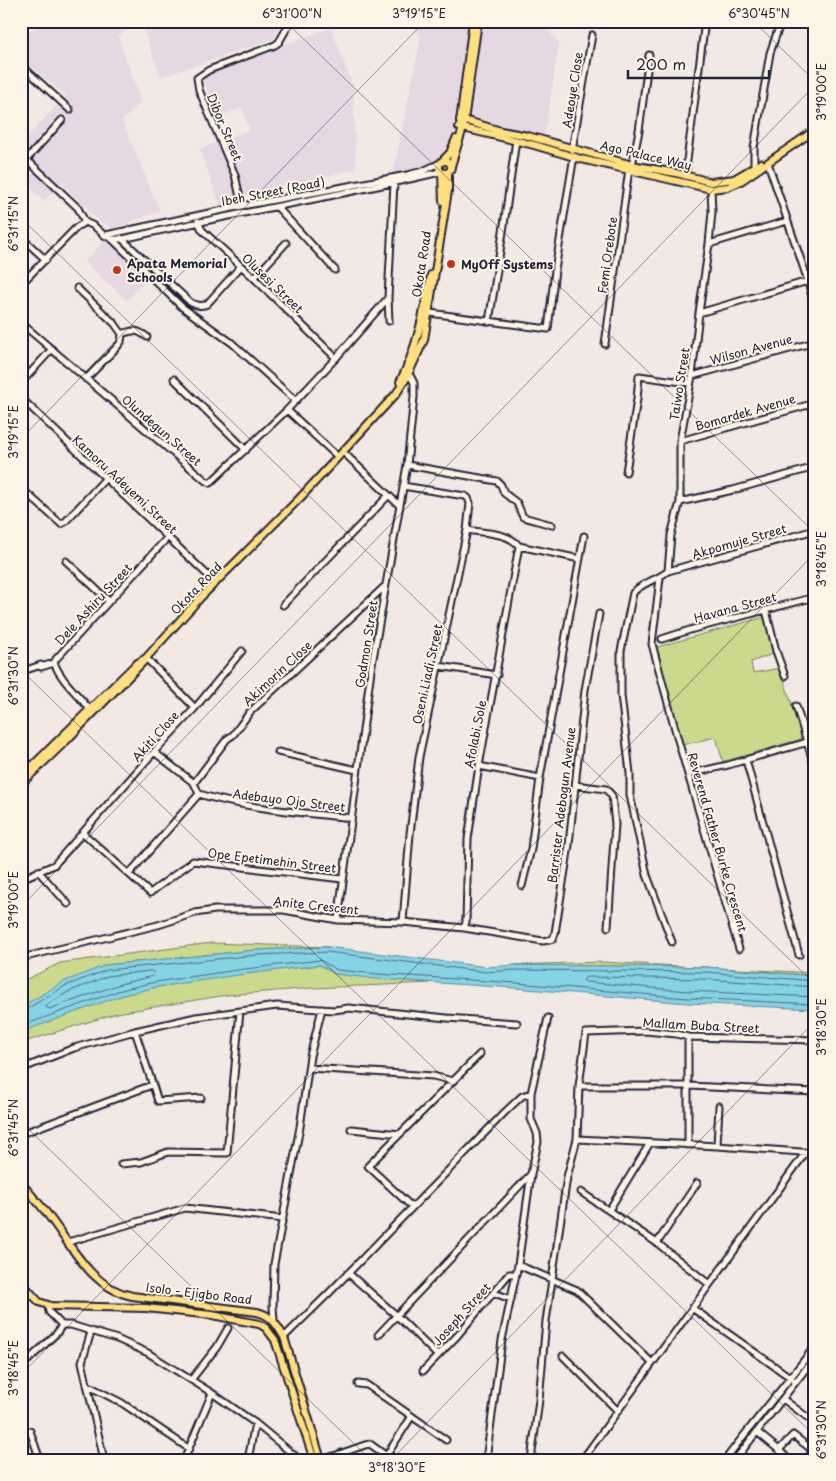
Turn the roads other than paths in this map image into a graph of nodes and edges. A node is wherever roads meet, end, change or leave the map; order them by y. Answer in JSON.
{"nodes":[{"id":1,"x":291,"y":21,"type":"edge"},
{"id":2,"x":473,"y":21,"type":"edge"},
{"id":3,"x":478,"y":21,"type":"edge"},
{"id":4,"x":705,"y":21,"type":"edge"},
{"id":5,"x":781,"y":21,"type":"edge"},
{"id":6,"x":592,"y":35,"type":"dead end"},
{"id":7,"x":649,"y":54,"type":"dead end"},
{"id":8,"x":21,"y":65,"type":"edge"},
{"id":9,"x":70,"y":110,"type":"dead end"},
{"id":10,"x":62,"y":120,"type":"dead end"},
{"id":11,"x":462,"y":120,"type":"junction"},
{"id":12,"x":815,"y":126,"type":"edge"},
{"id":13,"x":461,"y":128,"type":"junction"},
{"id":14,"x":815,"y":130,"type":"edge"},
{"id":15,"x":516,"y":140,"type":"junction"},
{"id":16,"x":21,"y":154,"type":"edge"},
{"id":17,"x":572,"y":154,"type":"junction"},
{"id":18,"x":27,"y":160,"type":"junction"},
{"id":19,"x":441,"y":162,"type":"junction"},
{"id":20,"x":768,"y":163,"type":"junction"},
{"id":21,"x":451,"y":166,"type":"junction"},
{"id":22,"x":630,"y":167,"type":"junction"},
{"id":23,"x":754,"y":168,"type":"junction"},
{"id":24,"x":444,"y":173,"type":"junction"},
{"id":25,"x":685,"y":176,"type":"junction"},
{"id":26,"x":392,"y":181,"type":"junction"},
{"id":27,"x":710,"y":188,"type":"junction"},
{"id":28,"x":242,"y":206,"type":"junction"},
{"id":29,"x":277,"y":207,"type":"junction"},
{"id":30,"x":198,"y":221,"type":"junction"},
{"id":31,"x":85,"y":222,"type":"junction"},
{"id":32,"x":787,"y":222,"type":"junction"},
{"id":33,"x":118,"y":234,"type":"junction"},
{"id":34,"x":21,"y":236,"type":"edge"},
{"id":35,"x":108,"y":237,"type":"junction"},
{"id":36,"x":123,"y":239,"type":"junction"},
{"id":37,"x":286,"y":243,"type":"dead end"},
{"id":38,"x":709,"y":244,"type":"junction"},
{"id":39,"x":46,"y":260,"type":"junction"},
{"id":40,"x":241,"y":266,"type":"junction"},
{"id":41,"x":335,"y":270,"type":"dead end"},
{"id":42,"x":254,"y":278,"type":"junction"},
{"id":43,"x":808,"y":281,"type":"junction"},
{"id":44,"x":21,"y":284,"type":"edge"},
{"id":45,"x":77,"y":288,"type":"dead end"},
{"id":46,"x":388,"y":298,"type":"junction"},
{"id":47,"x":815,"y":308,"type":"edge"},
{"id":48,"x":430,"y":313,"type":"junction"},
{"id":49,"x":699,"y":313,"type":"junction"},
{"id":50,"x":389,"y":321,"type":"dead end"},
{"id":51,"x":489,"y":322,"type":"junction"},
{"id":52,"x":21,"y":323,"type":"edge"},
{"id":53,"x":122,"y":334,"type":"junction"},
{"id":54,"x":147,"y":338,"type":"dead end"},
{"id":55,"x":815,"y":342,"type":"edge"},
{"id":56,"x":605,"y":344,"type":"dead end"},
{"id":57,"x":52,"y":349,"type":"junction"},
{"id":58,"x":336,"y":358,"type":"junction"},
{"id":59,"x":692,"y":376,"type":"junction"},
{"id":60,"x":407,"y":377,"type":"junction"},
{"id":61,"x":174,"y":378,"type":"dead end"},
{"id":62,"x":86,"y":379,"type":"junction"},
{"id":63,"x":21,"y":383,"type":"edge"},
{"id":64,"x":689,"y":384,"type":"junction"},
{"id":65,"x":21,"y":398,"type":"edge"},
{"id":66,"x":295,"y":400,"type":"junction"},
{"id":67,"x":815,"y":403,"type":"edge"},
{"id":68,"x":382,"y":408,"type":"junction"},
{"id":69,"x":287,"y":410,"type":"junction"},
{"id":70,"x":680,"y":441,"type":"junction"},
{"id":71,"x":246,"y":450,"type":"junction"},
{"id":72,"x":344,"y":452,"type":"junction"},
{"id":73,"x":338,"y":457,"type":"junction"},
{"id":74,"x":407,"y":465,"type":"junction"},
{"id":75,"x":815,"y":467,"type":"edge"},
{"id":76,"x":626,"y":472,"type":"dead end"},
{"id":77,"x":105,"y":479,"type":"junction"},
{"id":78,"x":403,"y":486,"type":"junction"},
{"id":79,"x":21,"y":488,"type":"edge"},
{"id":80,"x":388,"y":496,"type":"junction"},
{"id":81,"x":680,"y":502,"type":"junction"},
{"id":82,"x":399,"y":505,"type":"junction"},
{"id":83,"x":552,"y":525,"type":"dead end"},
{"id":84,"x":467,"y":530,"type":"junction"},
{"id":85,"x":815,"y":530,"type":"edge"},
{"id":86,"x":584,"y":536,"type":"dead end"},
{"id":87,"x":168,"y":537,"type":"junction"},
{"id":88,"x":519,"y":546,"type":"junction"},
{"id":89,"x":580,"y":559,"type":"junction"},
{"id":90,"x":66,"y":562,"type":"dead end"},
{"id":91,"x":668,"y":571,"type":"junction"},
{"id":92,"x":660,"y":578,"type":"junction"},
{"id":93,"x":216,"y":583,"type":"junction"},
{"id":94,"x":385,"y":586,"type":"junction"},
{"id":95,"x":815,"y":597,"type":"edge"},
{"id":96,"x":109,"y":601,"type":"junction"},
{"id":97,"x":283,"y":605,"type":"dead end"},
{"id":98,"x":766,"y":610,"type":"junction"},
{"id":99,"x":599,"y":614,"type":"dead end"},
{"id":100,"x":662,"y":639,"type":"dead end"},
{"id":101,"x":242,"y":652,"type":"dead end"},
{"id":102,"x":146,"y":658,"type":"junction"},
{"id":103,"x":54,"y":664,"type":"junction"},
{"id":104,"x":439,"y":666,"type":"junction"},
{"id":105,"x":29,"y":669,"type":"dead end"},
{"id":106,"x":497,"y":675,"type":"junction"},
{"id":107,"x":785,"y":676,"type":"dead end"},
{"id":108,"x":796,"y":706,"type":"dead end"},
{"id":109,"x":195,"y":708,"type":"junction"},
{"id":110,"x":90,"y":710,"type":"junction"},
{"id":111,"x":815,"y":740,"type":"edge"},
{"id":112,"x":807,"y":743,"type":"junction"},
{"id":113,"x":154,"y":752,"type":"junction"},
{"id":114,"x":278,"y":752,"type":"dead end"},
{"id":115,"x":746,"y":760,"type":"junction"},
{"id":116,"x":479,"y":766,"type":"junction"},
{"id":117,"x":815,"y":768,"type":"edge"},
{"id":118,"x":357,"y":770,"type":"junction"},
{"id":119,"x":689,"y":774,"type":"junction"},
{"id":120,"x":21,"y":777,"type":"edge"},
{"id":121,"x":540,"y":778,"type":"junction"},
{"id":122,"x":194,"y":783,"type":"junction"},
{"id":123,"x":21,"y":784,"type":"edge"},
{"id":124,"x":575,"y":785,"type":"junction"},
{"id":125,"x":199,"y":794,"type":"junction"},
{"id":126,"x":351,"y":818,"type":"junction"},
{"id":127,"x":83,"y":834,"type":"junction"},
{"id":128,"x":38,"y":871,"type":"junction"},
{"id":129,"x":130,"y":874,"type":"junction"},
{"id":130,"x":21,"y":879,"type":"edge"},
{"id":131,"x":342,"y":879,"type":"junction"},
{"id":132,"x":522,"y":886,"type":"dead end"},
{"id":133,"x":68,"y":904,"type":"dead end"},
{"id":134,"x":338,"y":920,"type":"junction"},
{"id":135,"x":403,"y":922,"type":"junction"},
{"id":136,"x":608,"y":926,"type":"dead end"},
{"id":137,"x":464,"y":928,"type":"junction"},
{"id":138,"x":672,"y":942,"type":"dead end"},
{"id":139,"x":739,"y":949,"type":"dead end"},
{"id":140,"x":799,"y":956,"type":"dead end"},
{"id":141,"x":21,"y":958,"type":"edge"},
{"id":142,"x":322,"y":1009,"type":"junction"},
{"id":143,"x":240,"y":1011,"type":"junction"},
{"id":144,"x":548,"y":1018,"type":"dead end"},
{"id":145,"x":517,"y":1023,"type":"dead end"},
{"id":146,"x":136,"y":1031,"type":"junction"},
{"id":147,"x":688,"y":1037,"type":"junction"},
{"id":148,"x":815,"y":1040,"type":"edge"},
{"id":149,"x":480,"y":1054,"type":"dead end"},
{"id":150,"x":309,"y":1068,"type":"junction"},
{"id":151,"x":21,"y":1069,"type":"edge"},
{"id":152,"x":453,"y":1081,"type":"junction"},
{"id":153,"x":152,"y":1085,"type":"junction"},
{"id":154,"x":580,"y":1086,"type":"junction"},
{"id":155,"x":689,"y":1086,"type":"junction"},
{"id":156,"x":815,"y":1092,"type":"edge"},
{"id":157,"x":531,"y":1093,"type":"junction"},
{"id":158,"x":201,"y":1098,"type":"dead end"},
{"id":159,"x":719,"y":1106,"type":"dead end"},
{"id":160,"x":351,"y":1129,"type":"dead end"},
{"id":161,"x":21,"y":1134,"type":"edge"},
{"id":162,"x":400,"y":1134,"type":"junction"},
{"id":163,"x":577,"y":1139,"type":"junction"},
{"id":164,"x":650,"y":1143,"type":"junction"},
{"id":165,"x":688,"y":1145,"type":"junction"},
{"id":166,"x":717,"y":1146,"type":"junction"},
{"id":167,"x":806,"y":1152,"type":"junction"},
{"id":168,"x":815,"y":1153,"type":"edge"},
{"id":169,"x":121,"y":1164,"type":"dead end"},
{"id":170,"x":531,"y":1174,"type":"junction"},
{"id":171,"x":21,"y":1183,"type":"edge"},
{"id":172,"x":698,"y":1183,"type":"dead end"},
{"id":173,"x":581,"y":1192,"type":"dead end"},
{"id":174,"x":412,"y":1208,"type":"junction"},
{"id":175,"x":609,"y":1210,"type":"junction"},
{"id":176,"x":283,"y":1219,"type":"junction"},
{"id":177,"x":68,"y":1242,"type":"junction"},
{"id":178,"x":657,"y":1243,"type":"junction"},
{"id":179,"x":518,"y":1264,"type":"junction"},
{"id":180,"x":348,"y":1273,"type":"junction"},
{"id":181,"x":514,"y":1274,"type":"junction"},
{"id":182,"x":553,"y":1279,"type":"junction"},
{"id":183,"x":22,"y":1284,"type":"edge"},
{"id":184,"x":710,"y":1284,"type":"junction"},
{"id":185,"x":494,"y":1293,"type":"junction"},
{"id":186,"x":126,"y":1294,"type":"junction"},
{"id":187,"x":511,"y":1299,"type":"junction"},
{"id":188,"x":48,"y":1306,"type":"junction"},
{"id":189,"x":123,"y":1307,"type":"junction"},
{"id":190,"x":692,"y":1308,"type":"junction"},
{"id":191,"x":396,"y":1315,"type":"junction"},
{"id":192,"x":274,"y":1321,"type":"junction"},
{"id":193,"x":62,"y":1325,"type":"junction"},
{"id":194,"x":228,"y":1328,"type":"dead end"},
{"id":195,"x":91,"y":1332,"type":"junction"},
{"id":196,"x":378,"y":1335,"type":"dead end"},
{"id":197,"x":284,"y":1337,"type":"junction"},
{"id":198,"x":815,"y":1346,"type":"edge"},
{"id":199,"x":437,"y":1355,"type":"junction"},
{"id":200,"x":563,"y":1356,"type":"dead end"},
{"id":201,"x":815,"y":1357,"type":"edge"},
{"id":202,"x":652,"y":1363,"type":"junction"},
{"id":203,"x":21,"y":1368,"type":"edge"},
{"id":204,"x":423,"y":1371,"type":"dead end"},
{"id":205,"x":191,"y":1380,"type":"junction"},
{"id":206,"x":794,"y":1380,"type":"junction"},
{"id":207,"x":358,"y":1384,"type":"dead end"},
{"id":208,"x":87,"y":1385,"type":"junction"},
{"id":209,"x":212,"y":1393,"type":"junction"},
{"id":210,"x":783,"y":1399,"type":"junction"},
{"id":211,"x":618,"y":1411,"type":"junction"},
{"id":212,"x":412,"y":1416,"type":"junction"},
{"id":213,"x":255,"y":1423,"type":"junction"},
{"id":214,"x":815,"y":1424,"type":"edge"},
{"id":215,"x":30,"y":1431,"type":"dead end"},
{"id":216,"x":757,"y":1432,"type":"junction"},
{"id":217,"x":446,"y":1440,"type":"dead end"},
{"id":218,"x":188,"y":1448,"type":"junction"},
{"id":219,"x":779,"y":1450,"type":"junction"},
{"id":220,"x":386,"y":1456,"type":"junction"},
{"id":221,"x":40,"y":1460,"type":"edge"},
{"id":222,"x":104,"y":1460,"type":"edge"},
{"id":223,"x":184,"y":1460,"type":"edge"},
{"id":224,"x":248,"y":1460,"type":"edge"},
{"id":225,"x":300,"y":1460,"type":"edge"},
{"id":226,"x":314,"y":1460,"type":"edge"},
{"id":227,"x":322,"y":1460,"type":"edge"},
{"id":228,"x":392,"y":1460,"type":"edge"},
{"id":229,"x":486,"y":1460,"type":"edge"},
{"id":230,"x":531,"y":1460,"type":"edge"},
{"id":231,"x":582,"y":1460,"type":"edge"},
{"id":232,"x":725,"y":1460,"type":"edge"},
{"id":233,"x":735,"y":1460,"type":"edge"},
{"id":234,"x":789,"y":1460,"type":"edge"},
{"id":235,"x":806,"y":1460,"type":"edge"}],
"edges":[{"from":1,"to":28,"type":"street","name":"Dibor Street"},
{"from":2,"to":11,"type":"main road"},
{"from":3,"to":11,"type":"main road"},
{"from":4,"to":25,"type":"street"},
{"from":5,"to":23,"type":"street"},
{"from":6,"to":17,"type":"street","name":"Adeoye Close"},
{"from":7,"to":22,"type":"street","name":"Femi Orebote"},
{"from":8,"to":9,"type":"street"},
{"from":10,"to":18,"type":"street"},
{"from":11,"to":13,"type":"main road"},
{"from":11,"to":17,"type":"main road","name":"Ago Palace Way"},
{"from":12,"to":23,"type":"main road","name":"Ago Palace Way"},
{"from":13,"to":15,"type":"main road","name":"Ago Palace Way"},
{"from":13,"to":19,"type":"main road"},
{"from":13,"to":21,"type":"main road"},
{"from":14,"to":20,"type":"main road","name":"Ago Palace Way"},
{"from":15,"to":17,"type":"main road","name":"Ago Palace Way"},
{"from":15,"to":51,"type":"street"},
{"from":16,"to":18,"type":"street"},
{"from":17,"to":22,"type":"main road","name":"Ago Palace Way"},
{"from":17,"to":51,"type":"street","name":"Adeoye Close"},
{"from":18,"to":31,"type":"street"},
{"from":19,"to":21,"type":"main road"},
{"from":19,"to":24,"type":"main road"},
{"from":19,"to":26,"type":"street","name":"Ibeh Street (Road)"},
{"from":20,"to":27,"type":"main road","name":"Ago Palace Way"},
{"from":20,"to":32,"type":"street"},
{"from":21,"to":24,"type":"main road"},
{"from":22,"to":25,"type":"main road","name":"Ago Palace Way"},
{"from":22,"to":27,"type":"main road","name":"Ago Palace Way"},
{"from":22,"to":56,"type":"street","name":"Femi Orebote"},
{"from":23,"to":25,"type":"main road","name":"Ago Palace Way"},
{"from":24,"to":26,"type":"street","name":"Ibeh Street (Road)"},
{"from":24,"to":48,"type":"main road","name":"Okota Road"},
{"from":24,"to":68,"type":"main road","name":"Okota Road"},
{"from":26,"to":28,"type":"street","name":"Ibeh Street (Road)"},
{"from":26,"to":29,"type":"street","name":"Ibeh Street (Road)"},
{"from":26,"to":46,"type":"street"},
{"from":27,"to":38,"type":"street","name":"Taiwo Street"},
{"from":28,"to":33,"type":"street","name":"Ibeh Street (Road)"},
{"from":29,"to":30,"type":"street","name":"Ibeh Street (Road)"},
{"from":29,"to":41,"type":"street"},
{"from":30,"to":36,"type":"street","name":"Ibeh Street (Road)"},
{"from":30,"to":40,"type":"street","name":"Olusesi Street"},
{"from":31,"to":35,"type":"street"},
{"from":31,"to":39,"type":"street"},
{"from":32,"to":38,"type":"street"},
{"from":32,"to":43,"type":"street"},
{"from":33,"to":35,"type":"street","name":"Ibeh Street (Road)"},
{"from":33,"to":36,"type":"street"},
{"from":34,"to":39,"type":"street"},
{"from":35,"to":36,"type":"street","name":"Ibeh Street (Road)"},
{"from":35,"to":66,"type":"street"},
{"from":36,"to":40,"type":"street"},
{"from":37,"to":42,"type":"street"},
{"from":38,"to":49,"type":"street","name":"Taiwo Street"},
{"from":39,"to":44,"type":"street"},
{"from":40,"to":42,"type":"street","name":"Olusesi Street"},
{"from":42,"to":58,"type":"street","name":"Olusesi Street"},
{"from":43,"to":47,"type":"street"},
{"from":43,"to":49,"type":"street"},
{"from":45,"to":53,"type":"street"},
{"from":46,"to":50,"type":"street"},
{"from":46,"to":58,"type":"street","name":"Olundegun Street"},
{"from":48,"to":51,"type":"street"},
{"from":48,"to":60,"type":"main road","name":"Okota Road"},
{"from":49,"to":59,"type":"street","name":"Taiwo Street"},
{"from":52,"to":57,"type":"street","name":"Olundegun Street"},
{"from":53,"to":54,"type":"street"},
{"from":53,"to":62,"type":"street"},
{"from":55,"to":59,"type":"street","name":"Wilson Avenue"},
{"from":57,"to":62,"type":"street","name":"Olundegun Street"},
{"from":57,"to":63,"type":"street"},
{"from":58,"to":66,"type":"street","name":"Olundegun Street"},
{"from":59,"to":64,"type":"street","name":"Taiwo Street"},
{"from":60,"to":68,"type":"main road","name":"Okota Road"},
{"from":60,"to":74,"type":"street","name":"Godmon Street"},
{"from":61,"to":71,"type":"street"},
{"from":62,"to":71,"type":"street","name":"Olundegun Street"},
{"from":64,"to":70,"type":"street","name":"Taiwo Street"},
{"from":64,"to":76,"type":"street"},
{"from":65,"to":77,"type":"street","name":"Kamoru Adeyemi Street"},
{"from":66,"to":69,"type":"street","name":"Olundegun Street"},
{"from":67,"to":70,"type":"street","name":"Bomardek Avenue"},
{"from":68,"to":72,"type":"main road","name":"Okota Road"},
{"from":69,"to":71,"type":"street","name":"Olundegun Street"},
{"from":69,"to":73,"type":"street"},
{"from":70,"to":81,"type":"street","name":"Taiwo Street"},
{"from":72,"to":73,"type":"main road","name":"Okota Road"},
{"from":72,"to":80,"type":"street"},
{"from":73,"to":93,"type":"main road","name":"Okota Road"},
{"from":74,"to":78,"type":"street","name":"Godmon Street"},
{"from":74,"to":83,"type":"street"},
{"from":75,"to":81,"type":"street"},
{"from":77,"to":79,"type":"street"},
{"from":77,"to":87,"type":"street","name":"Kamoru Adeyemi Street"},
{"from":78,"to":82,"type":"street","name":"Godmon Street"},
{"from":78,"to":84,"type":"street","name":"Oseni Liadi Street"},
{"from":80,"to":82,"type":"street"},
{"from":80,"to":97,"type":"street"},
{"from":81,"to":91,"type":"street","name":"Taiwo Street"},
{"from":82,"to":94,"type":"street","name":"Godmon Street"},
{"from":84,"to":88,"type":"street"},
{"from":84,"to":104,"type":"street","name":"Oseni Liadi Street"},
{"from":85,"to":91,"type":"street","name":"Akpomuje Street"},
{"from":86,"to":89,"type":"street"},
{"from":87,"to":93,"type":"street","name":"Kamoru Adeyemi Street"},
{"from":87,"to":96,"type":"street","name":"Dele Ashiru Street"},
{"from":88,"to":89,"type":"street"},
{"from":88,"to":106,"type":"street","name":"Afolabi Sole"},
{"from":89,"to":121,"type":"street"},
{"from":90,"to":96,"type":"street"},
{"from":91,"to":92,"type":"street"},
{"from":92,"to":119,"type":"street","name":"Reverend Father Burke Crescent"},
{"from":92,"to":138,"type":"street"},
{"from":93,"to":102,"type":"main road","name":"Okota Road"},
{"from":94,"to":118,"type":"street","name":"Godmon Street"},
{"from":94,"to":122,"type":"street","name":"Akimorin Close"},
{"from":95,"to":98,"type":"street","name":"Havana Street"},
{"from":96,"to":103,"type":"street","name":"Dele Ashiru Street"},
{"from":98,"to":100,"type":"street","name":"Havana Street"},
{"from":98,"to":107,"type":"street"},
{"from":99,"to":124,"type":"street","name":"Barrister Adebogun Avenue"},
{"from":101,"to":109,"type":"street","name":"Akiti Close"},
{"from":102,"to":109,"type":"street"},
{"from":102,"to":110,"type":"main road","name":"Okota Road"},
{"from":102,"to":123,"type":"main road"},
{"from":103,"to":105,"type":"street"},
{"from":103,"to":110,"type":"street","name":"Dele Ashiru Street"},
{"from":104,"to":106,"type":"street"},
{"from":104,"to":135,"type":"street","name":"Oseni Liadi Street"},
{"from":106,"to":116,"type":"street","name":"Afolabi Sole"},
{"from":108,"to":112,"type":"street"},
{"from":109,"to":113,"type":"street","name":"Akiti Close"},
{"from":110,"to":120,"type":"main road","name":"Okota Road"},
{"from":111,"to":112,"type":"street"},
{"from":112,"to":115,"type":"street"},
{"from":112,"to":117,"type":"street"},
{"from":113,"to":122,"type":"street"},
{"from":113,"to":127,"type":"street","name":"Akiti Close"},
{"from":114,"to":118,"type":"street"},
{"from":115,"to":119,"type":"street"},
{"from":115,"to":140,"type":"street"},
{"from":116,"to":121,"type":"street"},
{"from":116,"to":137,"type":"street","name":"Afolabi Sole"},
{"from":118,"to":126,"type":"street","name":"Godmon Street"},
{"from":119,"to":139,"type":"street","name":"Reverend Father Burke Crescent"},
{"from":121,"to":132,"type":"street"},
{"from":122,"to":125,"type":"street"},
{"from":124,"to":136,"type":"street"},
{"from":124,"to":137,"type":"street","name":"Barrister Adebogun Avenue"},
{"from":125,"to":126,"type":"street","name":"Adebayo Ojo Street"},
{"from":125,"to":129,"type":"street"},
{"from":126,"to":131,"type":"street","name":"Godmon Street"},
{"from":127,"to":128,"type":"street","name":"Akiti Close"},
{"from":127,"to":129,"type":"street"},
{"from":128,"to":130,"type":"street","name":"Akiti Close"},
{"from":128,"to":133,"type":"street"},
{"from":129,"to":131,"type":"street","name":"Ope Epetimehin Street"},
{"from":131,"to":134,"type":"street","name":"Godmon Street"},
{"from":134,"to":135,"type":"street","name":"Anite Crescent"},
{"from":134,"to":141,"type":"street","name":"Anite Crescent"},
{"from":135,"to":137,"type":"street","name":"Anite Crescent"},
{"from":142,"to":143,"type":"street"},
{"from":142,"to":145,"type":"street"},
{"from":142,"to":150,"type":"street"},
{"from":143,"to":146,"type":"street"},
{"from":143,"to":169,"type":"street"},
{"from":144,"to":157,"type":"street"},
{"from":146,"to":151,"type":"street"},
{"from":146,"to":153,"type":"street"},
{"from":147,"to":148,"type":"street","name":"Mallam Buba Street"},
{"from":147,"to":154,"type":"street","name":"Mallam Buba Street"},
{"from":147,"to":155,"type":"street"},
{"from":149,"to":152,"type":"street"},
{"from":150,"to":152,"type":"street"},
{"from":150,"to":176,"type":"street"},
{"from":152,"to":162,"type":"street"},
{"from":153,"to":158,"type":"street"},
{"from":153,"to":161,"type":"street"},
{"from":154,"to":155,"type":"street"},
{"from":154,"to":163,"type":"street"},
{"from":155,"to":156,"type":"street"},
{"from":155,"to":165,"type":"street"},
{"from":157,"to":170,"type":"street"},
{"from":157,"to":174,"type":"street"},
{"from":159,"to":166,"type":"street"},
{"from":160,"to":162,"type":"street"},
{"from":162,"to":174,"type":"street"},
{"from":163,"to":164,"type":"street"},
{"from":163,"to":182,"type":"street"},
{"from":164,"to":165,"type":"street"},
{"from":164,"to":175,"type":"street"},
{"from":165,"to":166,"type":"street"},
{"from":166,"to":167,"type":"street"},
{"from":167,"to":168,"type":"street"},
{"from":167,"to":184,"type":"street"},
{"from":170,"to":179,"type":"street"},
{"from":170,"to":191,"type":"street"},
{"from":171,"to":177,"type":"main road","name":"Isolo - Ejigbo Road"},
{"from":172,"to":178,"type":"street"},
{"from":173,"to":175,"type":"street"},
{"from":174,"to":180,"type":"street"},
{"from":175,"to":178,"type":"street"},
{"from":176,"to":177,"type":"street"},
{"from":176,"to":192,"type":"street"},
{"from":177,"to":186,"type":"main road","name":"Isolo - Ejigbo Road"},
{"from":178,"to":184,"type":"street"},
{"from":179,"to":181,"type":"street"},
{"from":179,"to":182,"type":"street"},
{"from":180,"to":191,"type":"street"},
{"from":180,"to":197,"type":"street"},
{"from":181,"to":185,"type":"street","name":"Joseph Street"},
{"from":181,"to":187,"type":"street"},
{"from":182,"to":202,"type":"street"},
{"from":182,"to":230,"type":"street"},
{"from":183,"to":188,"type":"main road"},
{"from":184,"to":190,"type":"street"},
{"from":185,"to":187,"type":"street"},
{"from":185,"to":199,"type":"street","name":"Joseph Street"},
{"from":186,"to":189,"type":"main road"},
{"from":186,"to":192,"type":"main road","name":"Isolo - Ejigbo Road"},
{"from":187,"to":229,"type":"street"},
{"from":188,"to":189,"type":"main road","name":"Isolo - Ejigbo Road"},
{"from":188,"to":193,"type":"street"},
{"from":189,"to":226,"type":"main road","name":"Isolo - Ejigbo Road"},
{"from":190,"to":202,"type":"street"},
{"from":190,"to":206,"type":"street"},
{"from":191,"to":196,"type":"street"},
{"from":191,"to":199,"type":"street"},
{"from":192,"to":197,"type":"main road"},
{"from":193,"to":195,"type":"street"},
{"from":193,"to":203,"type":"street"},
{"from":194,"to":205,"type":"street"},
{"from":195,"to":205,"type":"street"},
{"from":195,"to":208,"type":"street"},
{"from":197,"to":227,"type":"main road"},
{"from":198,"to":206,"type":"street"},
{"from":199,"to":204,"type":"street","name":"Joseph Street"},
{"from":200,"to":211,"type":"street"},
{"from":201,"to":206,"type":"street"},
{"from":202,"to":211,"type":"street"},
{"from":205,"to":209,"type":"street"},
{"from":206,"to":210,"type":"street"},
{"from":206,"to":232,"type":"street"},
{"from":207,"to":212,"type":"street"},
{"from":208,"to":218,"type":"street"},
{"from":208,"to":222,"type":"street"},
{"from":209,"to":213,"type":"street"},
{"from":209,"to":218,"type":"street"},
{"from":210,"to":214,"type":"street"},
{"from":210,"to":216,"type":"street"},
{"from":211,"to":231,"type":"street"},
{"from":212,"to":217,"type":"street"},
{"from":212,"to":220,"type":"street"},
{"from":213,"to":224,"type":"street"},
{"from":213,"to":225,"type":"street"},
{"from":215,"to":221,"type":"street"},
{"from":216,"to":219,"type":"street"},
{"from":216,"to":233,"type":"street"},
{"from":218,"to":223,"type":"street"},
{"from":219,"to":234,"type":"street"},
{"from":219,"to":235,"type":"street"},
{"from":220,"to":227,"type":"street"},
{"from":220,"to":228,"type":"street"}]}
